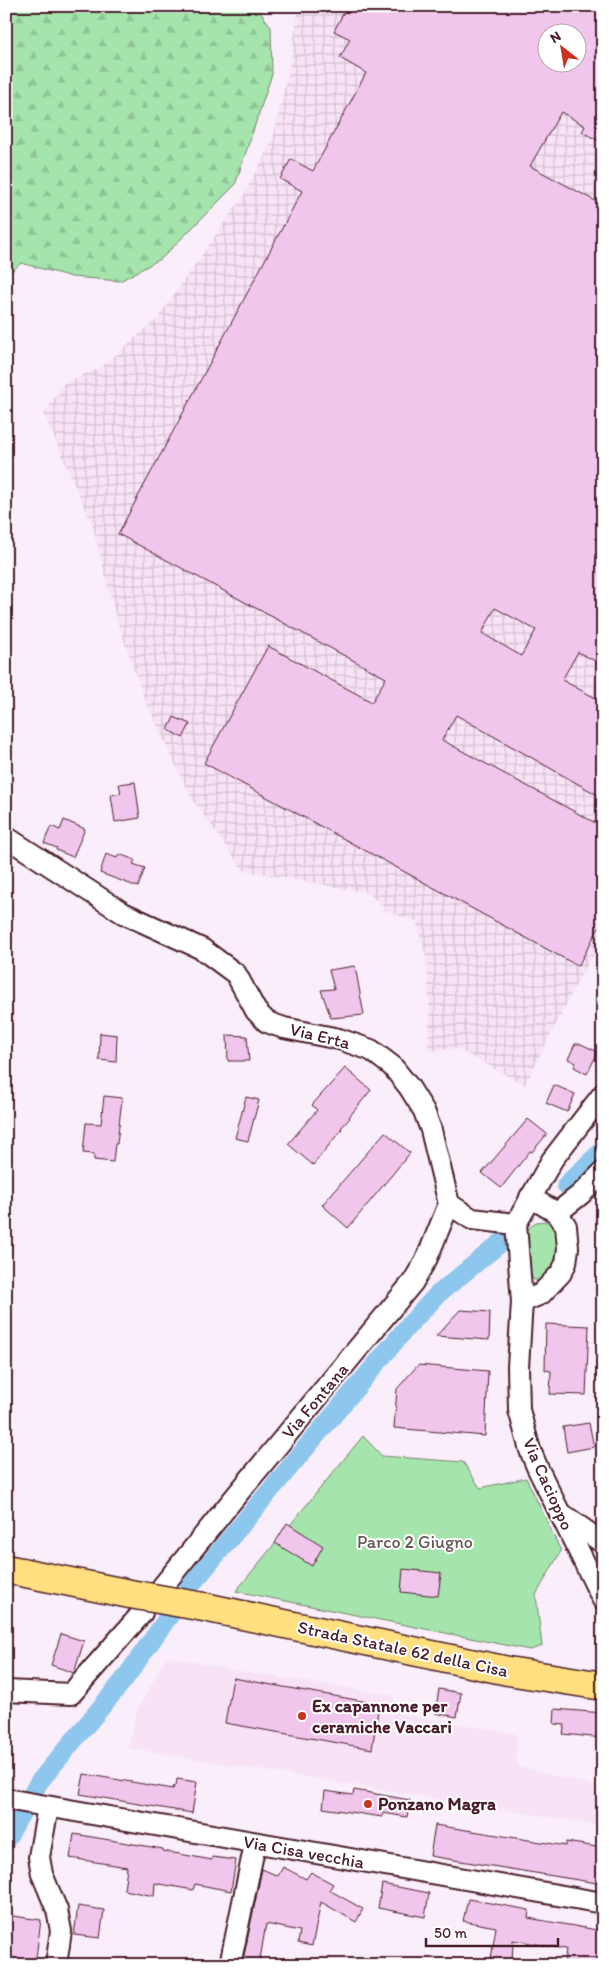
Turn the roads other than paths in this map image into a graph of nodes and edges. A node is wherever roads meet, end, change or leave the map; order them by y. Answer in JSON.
{"nodes":[{"id":1,"x":6,"y":838,"type":"edge"},
{"id":2,"x":603,"y":1094,"type":"edge"},
{"id":3,"x":603,"y":1172,"type":"edge"},
{"id":4,"x":530,"y":1197,"type":"junction"},
{"id":5,"x":449,"y":1204,"type":"junction"},
{"id":6,"x":557,"y":1213,"type":"junction"},
{"id":7,"x":516,"y":1224,"type":"junction"},
{"id":8,"x":522,"y":1302,"type":"junction"},
{"id":9,"x":559,"y":1512,"type":"junction"},
{"id":10,"x":603,"y":1543,"type":"edge"},
{"id":11,"x":6,"y":1569,"type":"edge"},
{"id":12,"x":162,"y":1587,"type":"dead end"},
{"id":13,"x":602,"y":1592,"type":"edge"},
{"id":14,"x":136,"y":1604,"type":"junction"},
{"id":15,"x":603,"y":1686,"type":"edge"},
{"id":16,"x":6,"y":1691,"type":"edge"},
{"id":17,"x":7,"y":1799,"type":"edge"},
{"id":18,"x":41,"y":1806,"type":"junction"},
{"id":19,"x":254,"y":1844,"type":"junction"},
{"id":20,"x":603,"y":1903,"type":"edge"},
{"id":21,"x":56,"y":1965,"type":"edge"},
{"id":22,"x":230,"y":1965,"type":"edge"}],
"edges":[{"from":1,"to":5,"type":"street","name":"Via Erta"},
{"from":2,"to":4,"type":"street"},
{"from":3,"to":6,"type":"street"},
{"from":4,"to":6,"type":"street"},
{"from":4,"to":7,"type":"street"},
{"from":5,"to":7,"type":"street"},
{"from":5,"to":12,"type":"street","name":"Via Fontana"},
{"from":6,"to":8,"type":"street"},
{"from":7,"to":8,"type":"street"},
{"from":8,"to":9,"type":"street","name":"Via Cacioppo"},
{"from":9,"to":10,"type":"street"},
{"from":9,"to":13,"type":"street","name":"Via Cacioppo"},
{"from":11,"to":14,"type":"main road"},
{"from":14,"to":15,"type":"main road","name":"Strada Statale 62 della Cisa","bridge":true},
{"from":14,"to":16,"type":"street"},
{"from":17,"to":18,"type":"street","name":"Via Cisa vecchia"},
{"from":18,"to":19,"type":"street","name":"Via Cisa vecchia"},
{"from":18,"to":21,"type":"street"},
{"from":19,"to":20,"type":"street","name":"Via Cisa vecchia"},
{"from":19,"to":22,"type":"street"}]}
